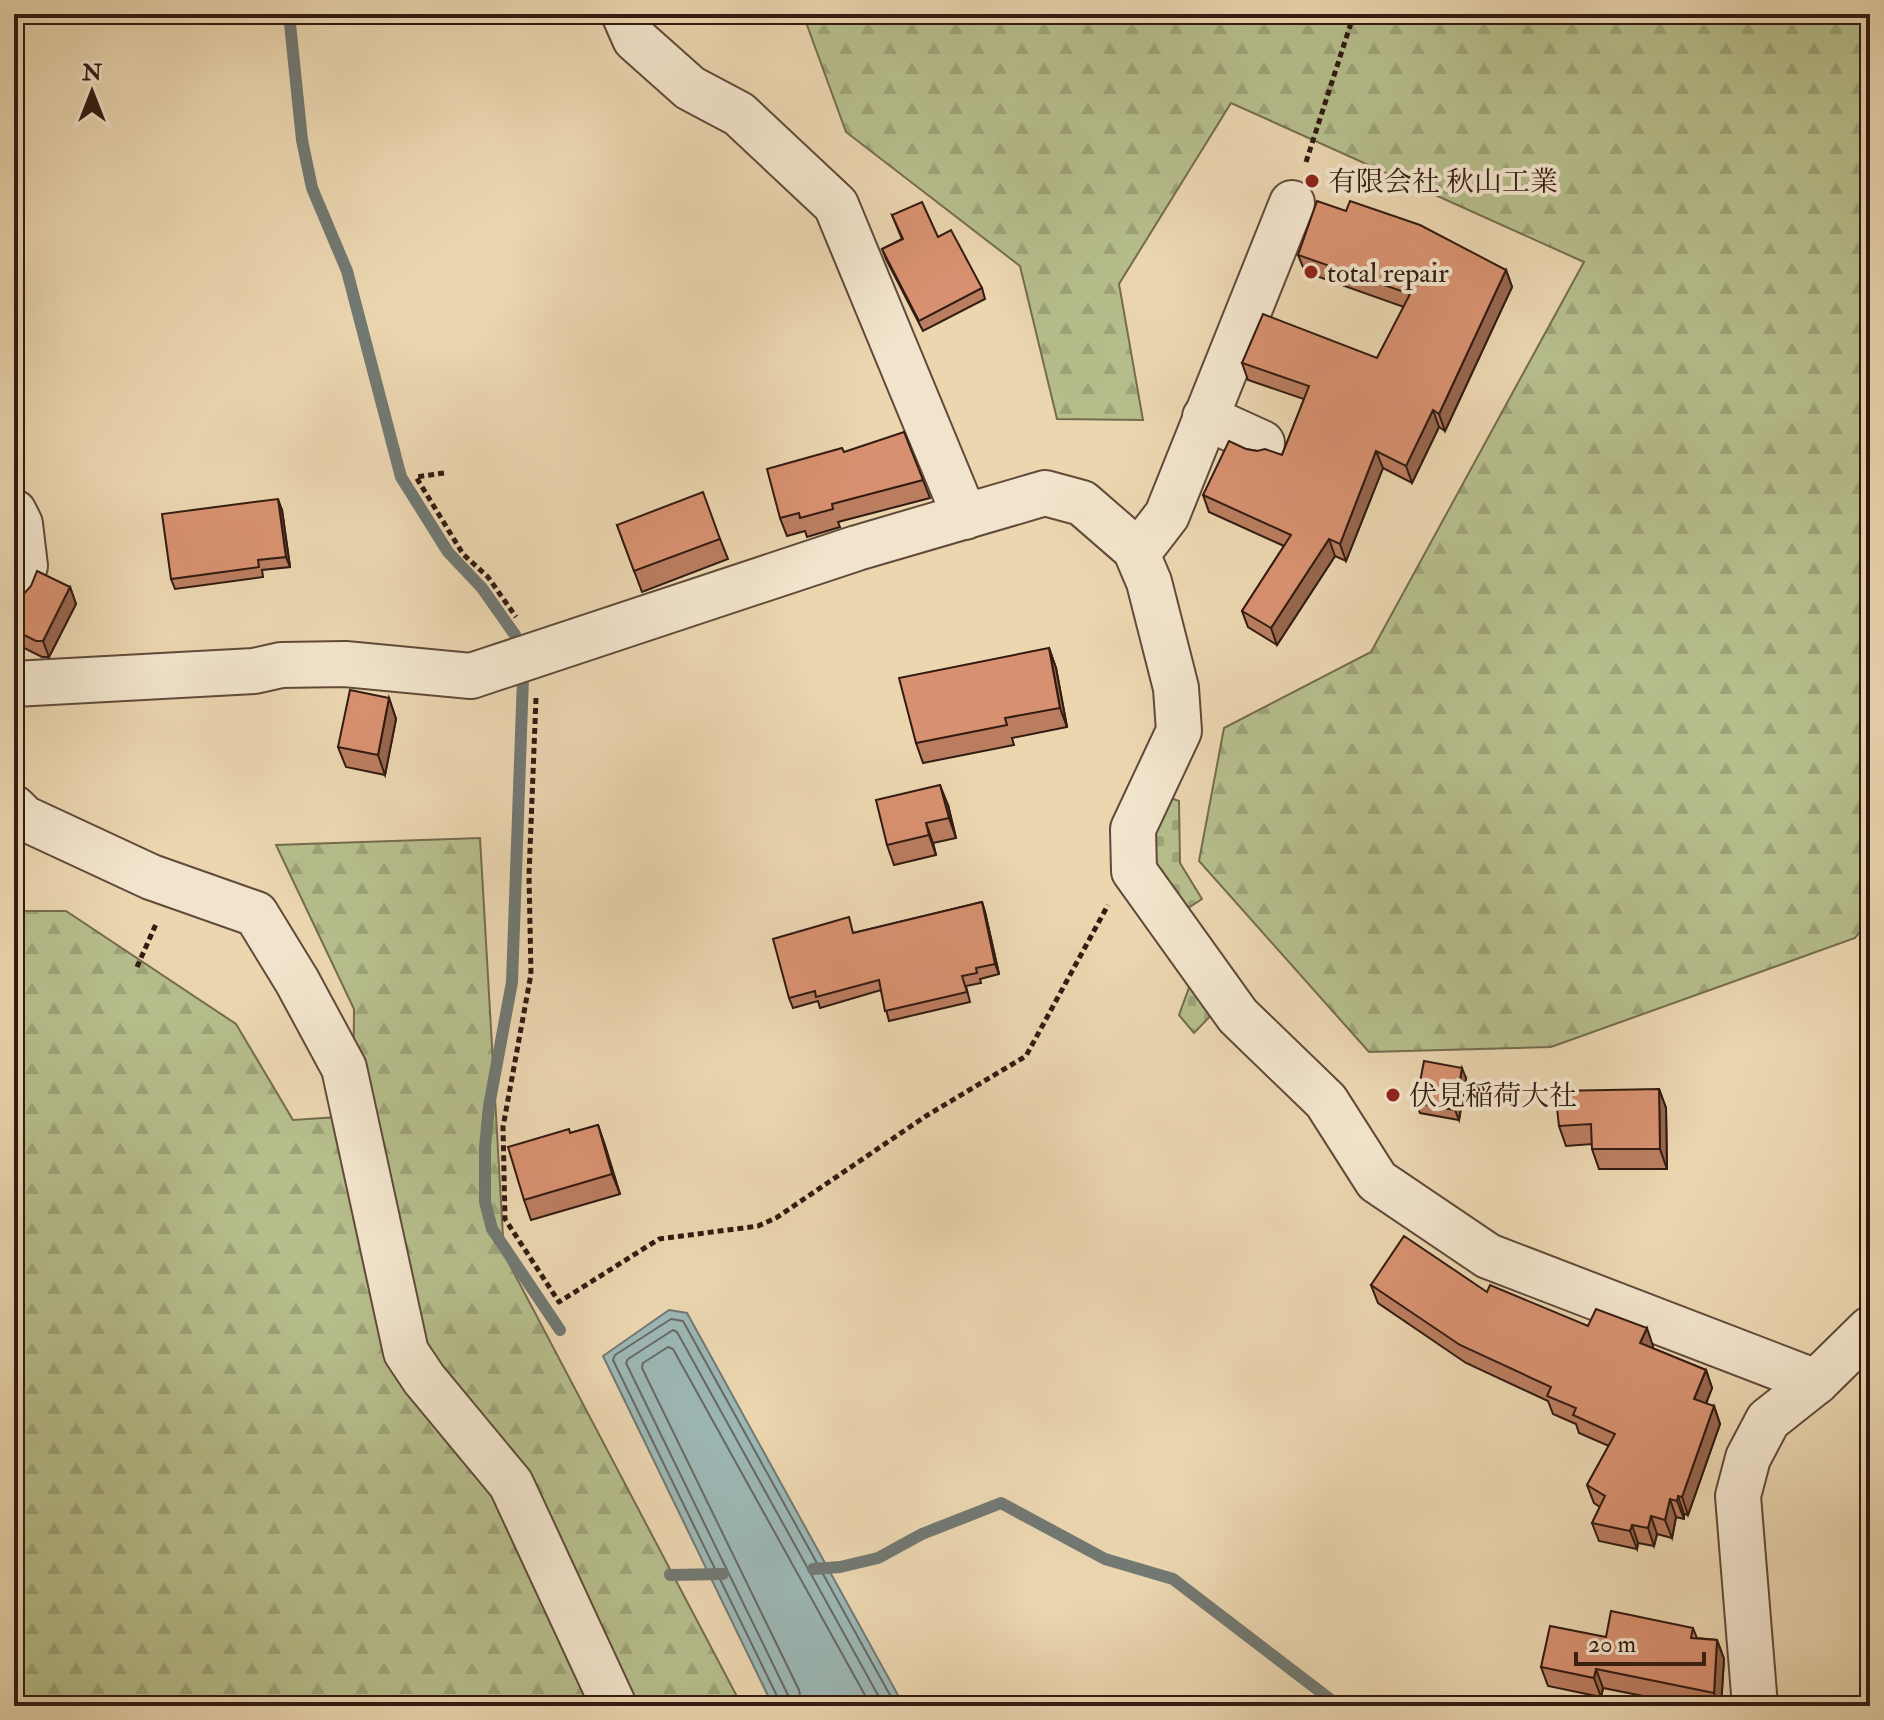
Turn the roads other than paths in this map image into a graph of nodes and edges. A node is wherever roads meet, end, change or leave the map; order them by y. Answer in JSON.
{"nodes":[{"id":1,"x":624,"y":14,"type":"edge"},
{"id":2,"x":1292,"y":203,"type":"road end"},
{"id":3,"x":1205,"y":417,"type":"junction"},
{"id":4,"x":1262,"y":443,"type":"dead end"},
{"id":5,"x":14,"y":512,"type":"edge"},
{"id":6,"x":965,"y":517,"type":"junction"},
{"id":7,"x":1135,"y":549,"type":"junction"},
{"id":8,"x":14,"y":592,"type":"edge"},
{"id":9,"x":14,"y":684,"type":"edge"},
{"id":10,"x":14,"y":808,"type":"edge"},
{"id":11,"x":1870,"y":1329,"type":"edge"},
{"id":12,"x":1816,"y":1382,"type":"junction"},
{"id":13,"x":614,"y":1706,"type":"edge"},
{"id":14,"x":1755,"y":1706,"type":"edge"}],
"edges":[{"from":1,"to":6,"type":"street"},
{"from":2,"to":3,"type":"street"},
{"from":3,"to":4,"type":"street"},
{"from":3,"to":7,"type":"street"},
{"from":5,"to":8,"type":"street"},
{"from":6,"to":7,"type":"street"},
{"from":6,"to":9,"type":"street"},
{"from":7,"to":12,"type":"street"},
{"from":10,"to":13,"type":"street"},
{"from":11,"to":12,"type":"street"},
{"from":12,"to":14,"type":"street"}]}
